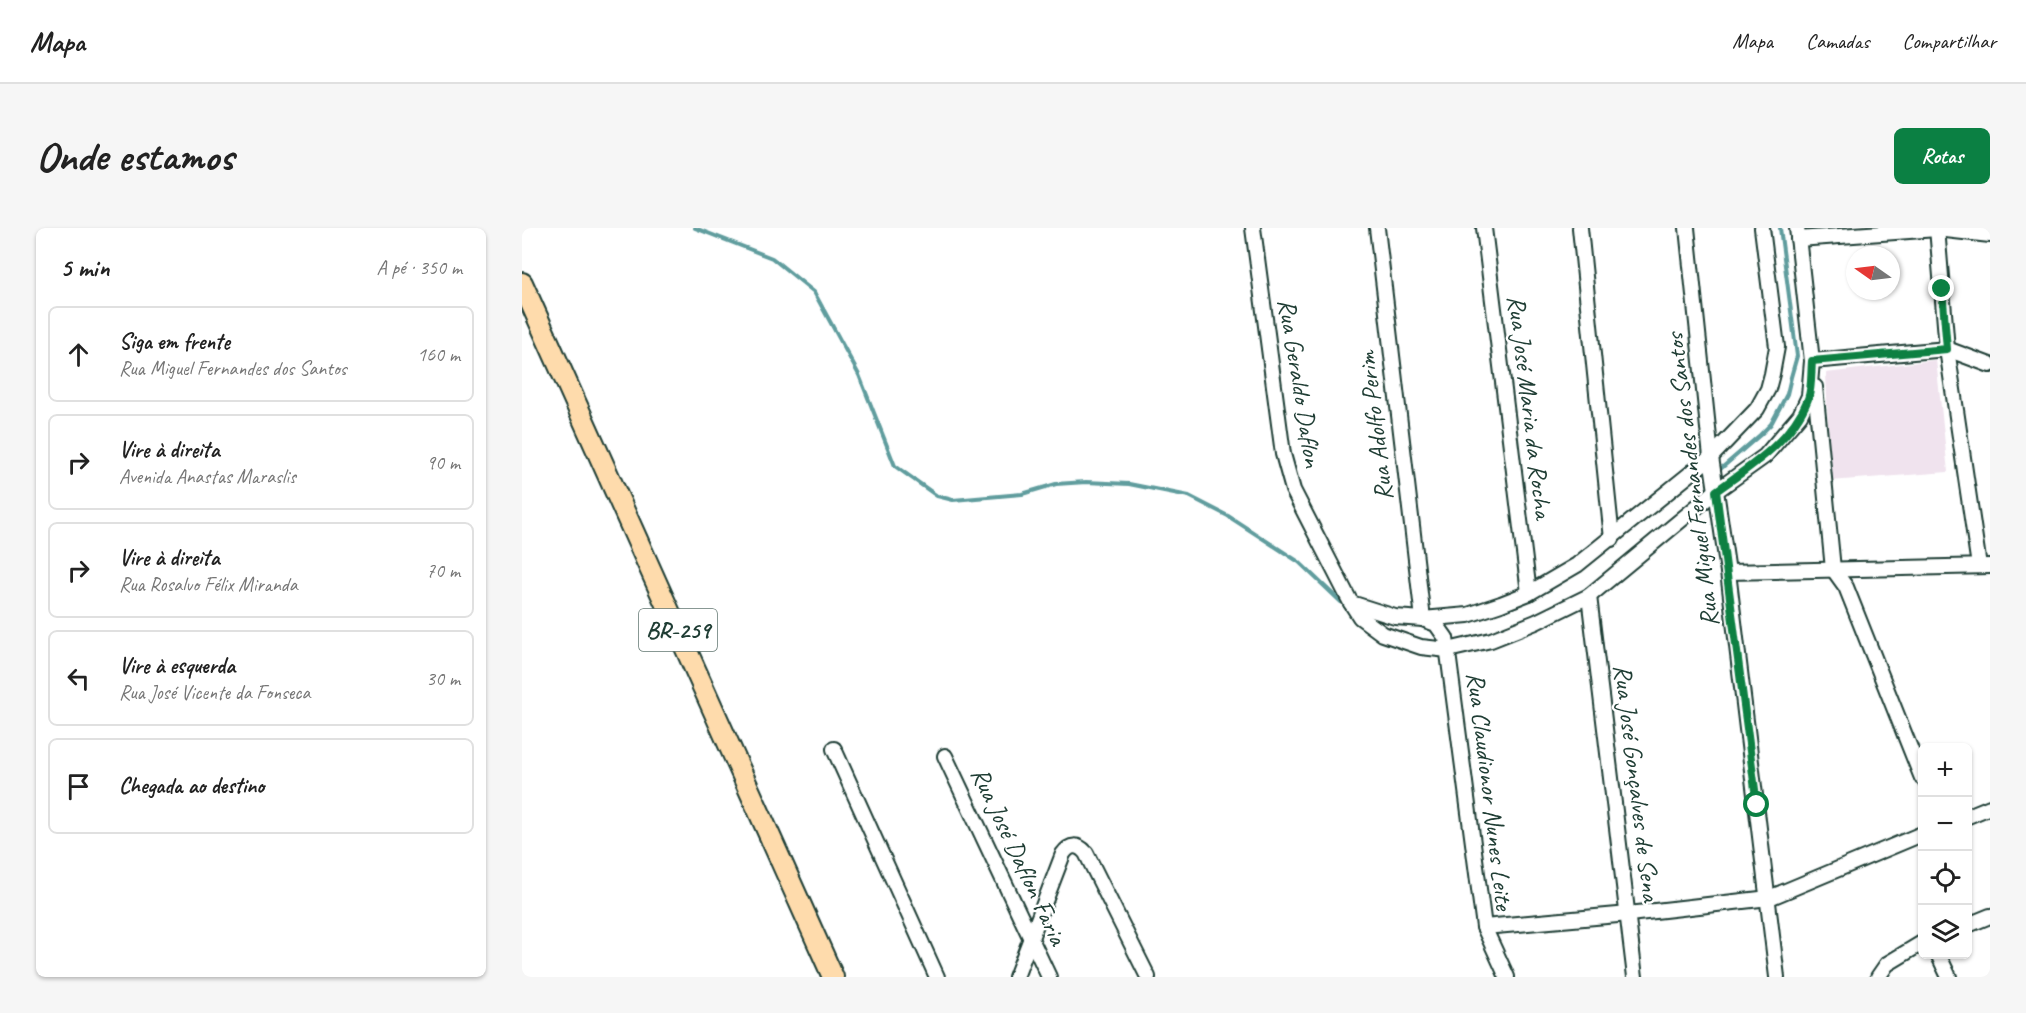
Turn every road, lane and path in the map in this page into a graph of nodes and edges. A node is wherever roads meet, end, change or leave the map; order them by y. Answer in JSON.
{"nodes":[{"id":1,"x":1253,"y":228,"type":"edge"},
{"id":2,"x":1377,"y":228,"type":"edge"},
{"id":3,"x":1484,"y":228,"type":"edge"},
{"id":4,"x":1580,"y":228,"type":"edge"},
{"id":5,"x":1687,"y":228,"type":"edge"},
{"id":6,"x":1762,"y":228,"type":"edge"},
{"id":7,"x":1937,"y":229,"type":"edge"},
{"id":8,"x":1798,"y":234,"type":"edge"},
{"id":9,"x":1990,"y":235,"type":"edge"},
{"id":10,"x":522,"y":283,"type":"edge"},
{"id":11,"x":1947,"y":349,"type":"junction"},
{"id":12,"x":1812,"y":361,"type":"junction"},
{"id":13,"x":1990,"y":365,"type":"edge"},
{"id":14,"x":1712,"y":457,"type":"junction"},
{"id":15,"x":1716,"y":491,"type":"junction"},
{"id":16,"x":1612,"y":539,"type":"junction"},
{"id":17,"x":1833,"y":569,"type":"junction"},
{"id":18,"x":1986,"y":569,"type":"edge"},
{"id":19,"x":1728,"y":572,"type":"junction"},
{"id":20,"x":1529,"y":592,"type":"junction"},
{"id":21,"x":1589,"y":596,"type":"junction"},
{"id":22,"x":1350,"y":603,"type":"junction"},
{"id":23,"x":1423,"y":619,"type":"junction"},
{"id":24,"x":1448,"y":650,"type":"junction"},
{"id":25,"x":834,"y":749,"type":"dead end"},
{"id":26,"x":945,"y":756,"type":"dead end"},
{"id":27,"x":1918,"y":766,"type":"edge"},
{"id":28,"x":1990,"y":807,"type":"edge"},
{"id":29,"x":1972,"y":814,"type":"edge"},
{"id":30,"x":1918,"y":836,"type":"edge"},
{"id":31,"x":1769,"y":898,"type":"junction"},
{"id":32,"x":1629,"y":914,"type":"junction"},
{"id":33,"x":1990,"y":916,"type":"edge"},
{"id":34,"x":1972,"y":923,"type":"edge"},
{"id":35,"x":1484,"y":927,"type":"junction"},
{"id":36,"x":1031,"y":938,"type":"junction"},
{"id":37,"x":1918,"y":946,"type":"edge"},
{"id":38,"x":1940,"y":959,"type":"edge"},
{"id":39,"x":833,"y":977,"type":"edge"},
{"id":40,"x":937,"y":977,"type":"edge"},
{"id":41,"x":1016,"y":977,"type":"edge"},
{"id":42,"x":1049,"y":977,"type":"edge"},
{"id":43,"x":1148,"y":977,"type":"edge"},
{"id":44,"x":1507,"y":977,"type":"edge"},
{"id":45,"x":1635,"y":977,"type":"edge"},
{"id":46,"x":1777,"y":977,"type":"edge"},
{"id":47,"x":1878,"y":977,"type":"edge"},
{"id":48,"x":1949,"y":977,"type":"edge"}],
"edges":[{"from":1,"to":22,"type":"street","name":"Rua Geraldo Daflon"},
{"from":2,"to":23,"type":"street","name":"Rua Adolfo Perim"},
{"from":3,"to":20,"type":"street","name":"Rua José Maria da Rocha"},
{"from":4,"to":16,"type":"street"},
{"from":5,"to":14,"type":"street","name":"Rua Miguel Fernandes dos Santos"},
{"from":6,"to":14,"type":"street"},
{"from":7,"to":8,"type":"street"},
{"from":7,"to":9,"type":"street"},
{"from":7,"to":11,"type":"street"},
{"from":8,"to":12,"type":"street"},
{"from":10,"to":39,"type":"highway","number":"BR-259"},
{"from":11,"to":12,"type":"street"},
{"from":11,"to":13,"type":"street"},
{"from":11,"to":18,"type":"street"},
{"from":12,"to":15,"type":"street"},
{"from":12,"to":17,"type":"street"},
{"from":14,"to":15,"type":"street","name":"Rua Miguel Fernandes dos Santos"},
{"from":14,"to":16,"type":"street"},
{"from":15,"to":19,"type":"street","name":"Rua Miguel Fernandes dos Santos"},
{"from":15,"to":21,"type":"street"},
{"from":16,"to":20,"type":"street"},
{"from":17,"to":18,"type":"street"},
{"from":17,"to":19,"type":"street"},
{"from":17,"to":27,"type":"street"},
{"from":19,"to":31,"type":"street","name":"Rua Miguel Fernandes dos Santos"},
{"from":20,"to":23,"type":"street"},
{"from":21,"to":24,"type":"street"},
{"from":21,"to":32,"type":"street","name":"Rua José Gonçalves de Sena"},
{"from":22,"to":23,"type":"street"},
{"from":22,"to":24,"type":"street","name":"Rua Geraldo Daflon"},
{"from":23,"to":24,"type":"street","name":"Rua Claudionor Nunes Leite"},
{"from":24,"to":35,"type":"street","name":"Rua Claudionor Nunes Leite"},
{"from":25,"to":40,"type":"street"},
{"from":26,"to":36,"type":"street","name":"Rua José Daflon Faria"},
{"from":28,"to":29,"type":"street"},
{"from":30,"to":31,"type":"street"},
{"from":31,"to":32,"type":"street"},
{"from":31,"to":46,"type":"street","name":"Rua Miguel Fernandes dos Santos"},
{"from":32,"to":35,"type":"street"},
{"from":32,"to":45,"type":"street","name":"Rua José Gonçalves de Sena"},
{"from":33,"to":34,"type":"street"},
{"from":35,"to":44,"type":"street","name":"Rua Claudionor Nunes Leite"},
{"from":36,"to":41,"type":"street"},
{"from":36,"to":42,"type":"street","name":"Rua José Daflon Faria"},
{"from":36,"to":43,"type":"street"},
{"from":37,"to":47,"type":"street"},
{"from":38,"to":48,"type":"street"}]}
